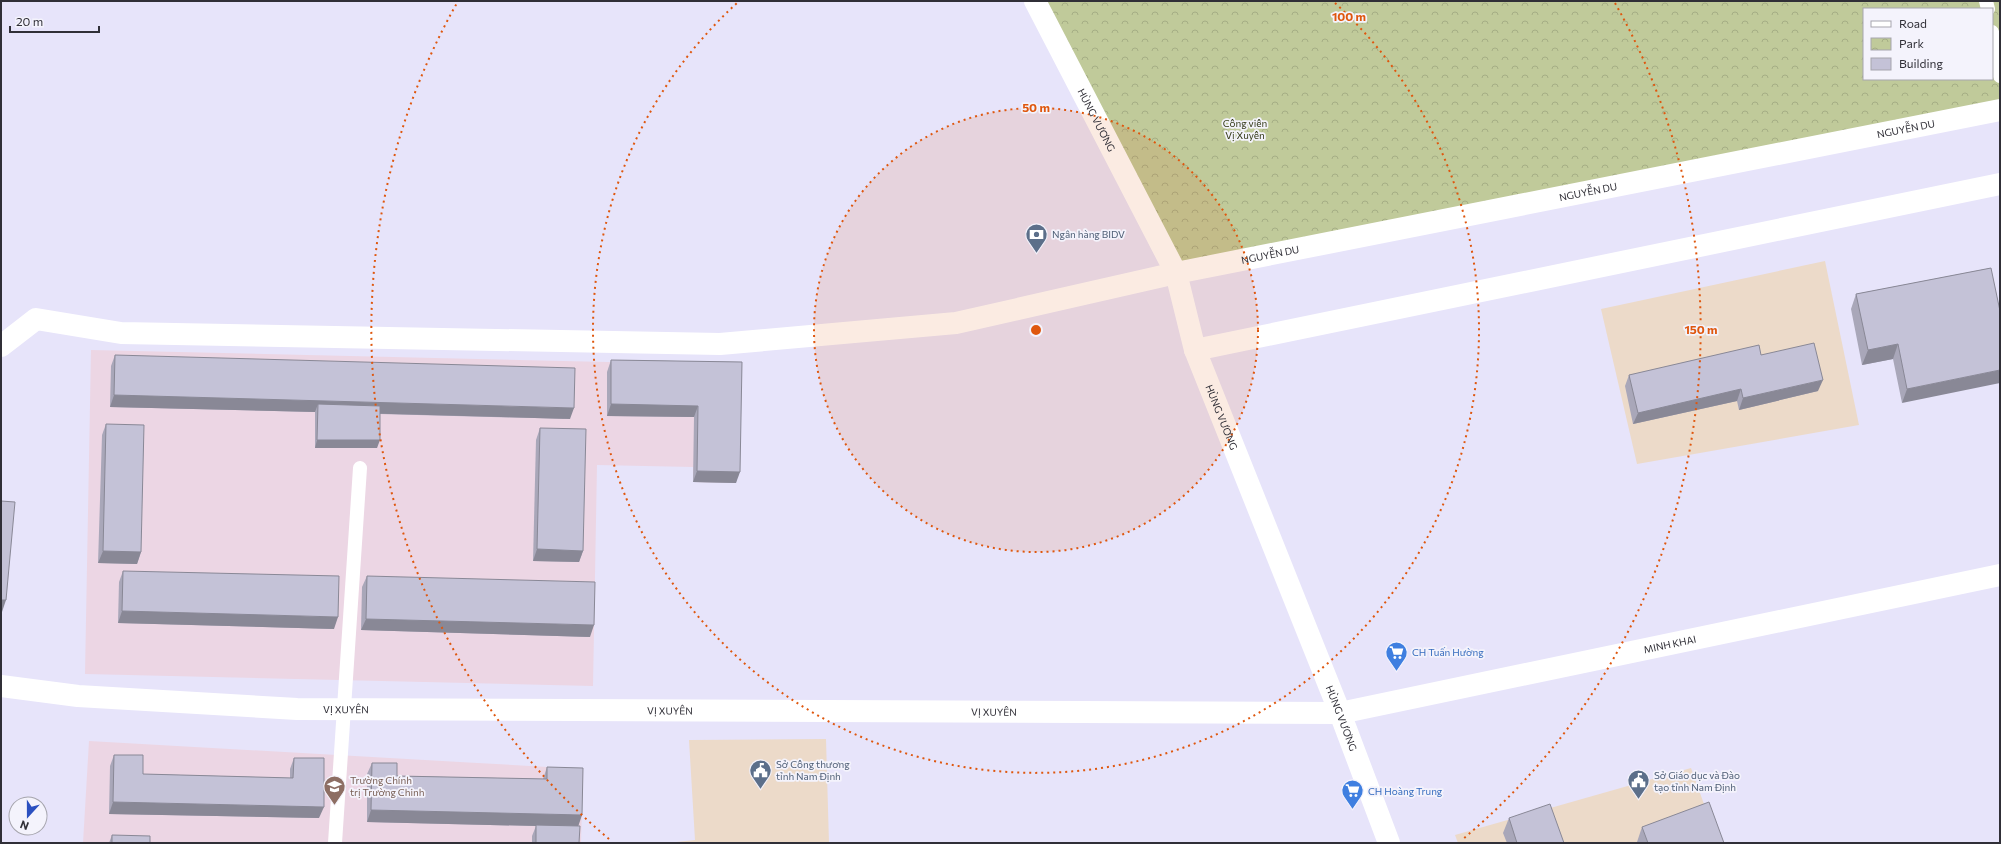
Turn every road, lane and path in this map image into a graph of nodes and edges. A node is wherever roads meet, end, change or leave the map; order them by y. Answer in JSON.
{"nodes":[{"id":1,"x":1034,"y":1,"type":"edge"},
{"id":2,"x":1993,"y":38,"type":"edge"},
{"id":3,"x":2000,"y":76,"type":"edge"},
{"id":4,"x":2000,"y":110,"type":"edge"},
{"id":5,"x":2000,"y":184,"type":"edge"},
{"id":6,"x":1176,"y":273,"type":"junction"},
{"id":7,"x":1,"y":346,"type":"edge"},
{"id":8,"x":1195,"y":350,"type":"junction"},
{"id":9,"x":360,"y":468,"type":"dead end"},
{"id":10,"x":2000,"y":575,"type":"edge"},
{"id":11,"x":1,"y":686,"type":"edge"},
{"id":12,"x":344,"y":709,"type":"junction"},
{"id":13,"x":1340,"y":712,"type":"junction"},
{"id":14,"x":335,"y":843,"type":"edge"},
{"id":15,"x":1389,"y":843,"type":"edge"}],
"edges":[{"from":1,"to":6,"type":"street","name":"HÙNG VƯƠNG"},
{"from":2,"to":3,"type":"lane"},
{"from":4,"to":6,"type":"street","name":"NGUYỄN DU"},
{"from":5,"to":8,"type":"street"},
{"from":6,"to":7,"type":"street","name":"NGUYỄN DU"},
{"from":6,"to":8,"type":"street","name":"HÙNG VƯƠNG"},
{"from":8,"to":13,"type":"street","name":"HÙNG VƯƠNG"},
{"from":9,"to":12,"type":"lane"},
{"from":10,"to":13,"type":"street","name":"MINH KHAI"},
{"from":11,"to":12,"type":"street","name":"VỊ XUYÊN"},
{"from":12,"to":13,"type":"street","name":"VỊ XUYÊN"},
{"from":12,"to":14,"type":"lane"},
{"from":13,"to":15,"type":"street","name":"HÙNG VƯƠNG"}]}
